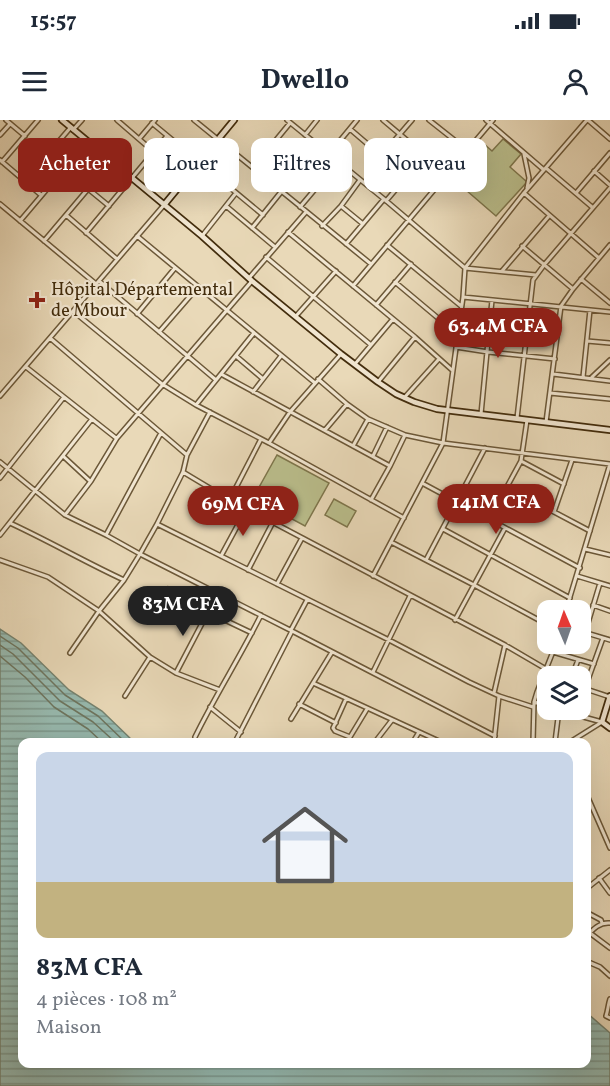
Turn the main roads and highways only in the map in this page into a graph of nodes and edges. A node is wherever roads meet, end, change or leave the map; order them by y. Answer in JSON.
{"nodes":[{"id":1,"x":62,"y":120,"type":"edge"},
{"id":2,"x":234,"y":120,"type":"edge"},
{"id":3,"x":164,"y":205,"type":"junction"},
{"id":4,"x":610,"y":430,"type":"edge"},
{"id":5,"x":610,"y":696,"type":"edge"},
{"id":6,"x":610,"y":728,"type":"edge"}],
"edges":[{"from":1,"to":3,"type":"main road"},
{"from":2,"to":3,"type":"main road"},
{"from":3,"to":4,"type":"main road"},
{"from":5,"to":6,"type":"main road"}]}
